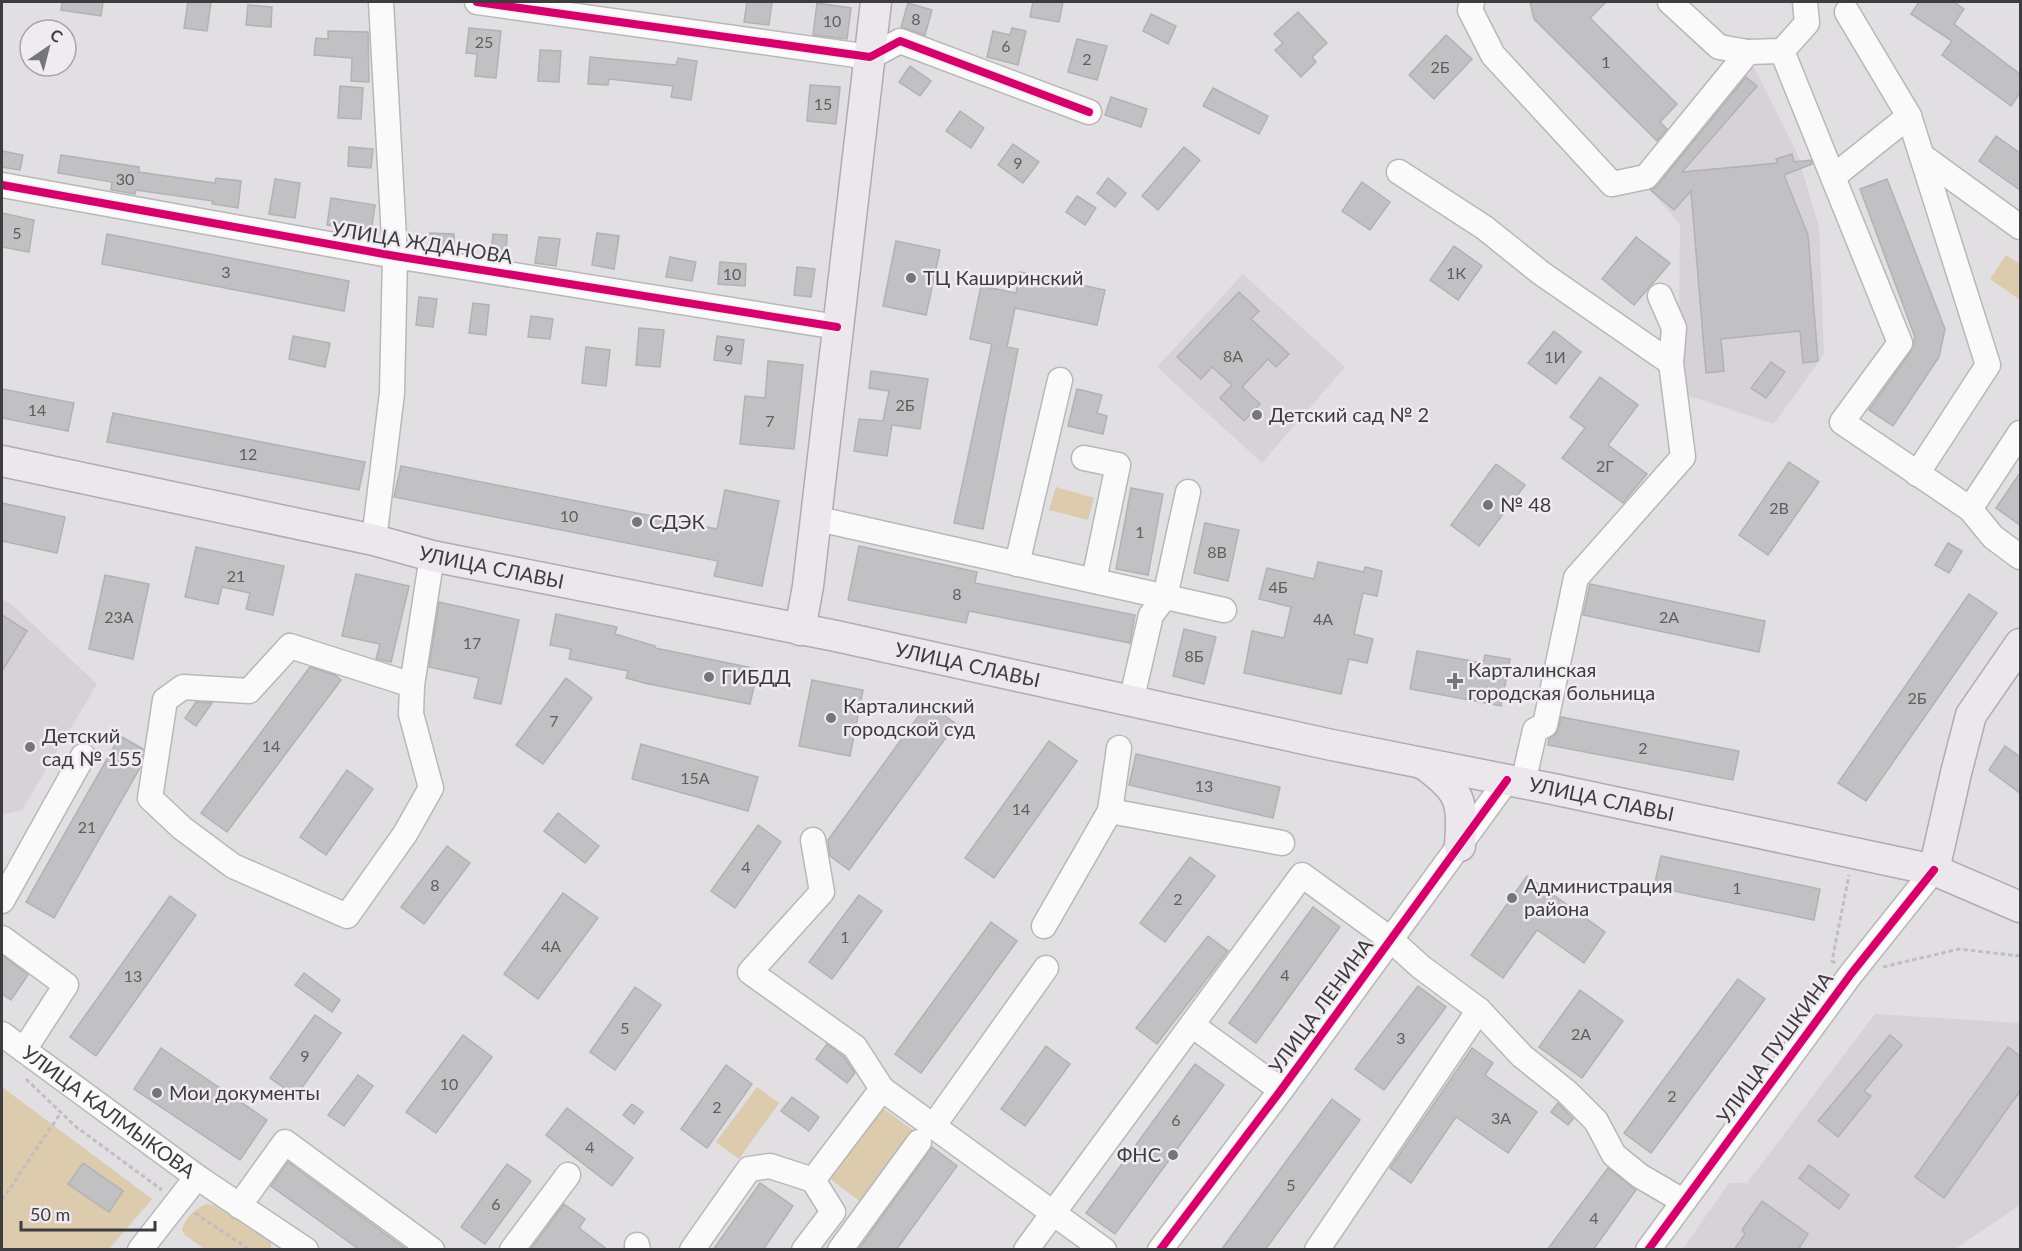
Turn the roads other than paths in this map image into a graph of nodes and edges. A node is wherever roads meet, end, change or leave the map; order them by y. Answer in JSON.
{"nodes":[{"id":1,"x":381,"y":2,"type":"edge"},
{"id":2,"x":477,"y":2,"type":"edge"},
{"id":3,"x":876,"y":2,"type":"edge"},
{"id":4,"x":1472,"y":2,"type":"edge"},
{"id":5,"x":1670,"y":2,"type":"edge"},
{"id":6,"x":1805,"y":2,"type":"edge"},
{"id":7,"x":1847,"y":12,"type":"dead end"},
{"id":8,"x":1782,"y":51,"type":"junction"},
{"id":9,"x":1749,"y":52,"type":"junction"},
{"id":10,"x":870,"y":57,"type":"junction"},
{"id":11,"x":1089,"y":112,"type":"dead end"},
{"id":12,"x":1909,"y":116,"type":"junction"},
{"id":13,"x":1922,"y":156,"type":"junction"},
{"id":14,"x":1400,"y":172,"type":"dead end"},
{"id":15,"x":1833,"y":177,"type":"junction"},
{"id":16,"x":2,"y":186,"type":"edge"},
{"id":17,"x":2020,"y":227,"type":"edge"},
{"id":18,"x":395,"y":256,"type":"junction"},
{"id":19,"x":1660,"y":296,"type":"dead end"},
{"id":20,"x":837,"y":327,"type":"junction"},
{"id":21,"x":1671,"y":363,"type":"junction"},
{"id":22,"x":1060,"y":380,"type":"dead end"},
{"id":23,"x":2020,"y":433,"type":"edge"},
{"id":24,"x":1084,"y":458,"type":"dead end"},
{"id":25,"x":2,"y":461,"type":"edge"},
{"id":26,"x":1917,"y":474,"type":"junction"},
{"id":27,"x":1188,"y":492,"type":"dead end"},
{"id":28,"x":1970,"y":509,"type":"junction"},
{"id":29,"x":814,"y":518,"type":"junction"},
{"id":30,"x":374,"y":540,"type":"junction"},
{"id":31,"x":432,"y":556,"type":"junction"},
{"id":32,"x":2020,"y":557,"type":"edge"},
{"id":33,"x":1017,"y":564,"type":"junction"},
{"id":34,"x":1094,"y":580,"type":"junction"},
{"id":35,"x":1165,"y":597,"type":"junction"},
{"id":36,"x":1224,"y":610,"type":"dead end"},
{"id":37,"x":800,"y":630,"type":"junction"},
{"id":38,"x":2020,"y":644,"type":"edge"},
{"id":39,"x":412,"y":685,"type":"junction"},
{"id":40,"x":1131,"y":702,"type":"junction"},
{"id":41,"x":1119,"y":748,"type":"dead end"},
{"id":42,"x":83,"y":756,"type":"dead end"},
{"id":43,"x":1423,"y":763,"type":"junction"},
{"id":44,"x":1516,"y":782,"type":"junction"},
{"id":45,"x":1110,"y":811,"type":"junction"},
{"id":46,"x":813,"y":840,"type":"dead end"},
{"id":47,"x":1282,"y":843,"type":"dead end"},
{"id":48,"x":1460,"y":846,"type":"junction"},
{"id":49,"x":1934,"y":870,"type":"junction"},
{"id":50,"x":2,"y":901,"type":"edge"},
{"id":51,"x":2020,"y":907,"type":"edge"},
{"id":52,"x":1044,"y":926,"type":"dead end"},
{"id":53,"x":2,"y":938,"type":"edge"},
{"id":54,"x":1390,"y":939,"type":"junction"},
{"id":55,"x":1046,"y":968,"type":"dead end"},
{"id":56,"x":1479,"y":1010,"type":"junction"},
{"id":57,"x":1192,"y":1025,"type":"junction"},
{"id":58,"x":2,"y":1034,"type":"edge"},
{"id":59,"x":21,"y":1061,"type":"junction"},
{"id":60,"x":882,"y":1089,"type":"junction"},
{"id":61,"x":1281,"y":1090,"type":"junction"},
{"id":62,"x":927,"y":1133,"type":"junction"},
{"id":63,"x":568,"y":1175,"type":"dead end"},
{"id":64,"x":197,"y":1177,"type":"junction"},
{"id":65,"x":813,"y":1180,"type":"junction"},
{"id":66,"x":1683,"y":1201,"type":"junction"},
{"id":67,"x":239,"y":1206,"type":"junction"},
{"id":68,"x":1052,"y":1213,"type":"junction"},
{"id":69,"x":140,"y":1250,"type":"edge"},
{"id":70,"x":306,"y":1250,"type":"edge"},
{"id":71,"x":432,"y":1250,"type":"edge"},
{"id":72,"x":512,"y":1250,"type":"edge"},
{"id":73,"x":692,"y":1250,"type":"edge"},
{"id":74,"x":804,"y":1250,"type":"edge"},
{"id":75,"x":840,"y":1250,"type":"edge"},
{"id":76,"x":1026,"y":1250,"type":"edge"},
{"id":77,"x":1104,"y":1250,"type":"edge"},
{"id":78,"x":1160,"y":1250,"type":"edge"},
{"id":79,"x":1317,"y":1250,"type":"edge"},
{"id":80,"x":1648,"y":1250,"type":"edge"}],
"edges":[{"from":1,"to":18,"type":"street"},
{"from":2,"to":10,"type":"street"},
{"from":3,"to":10,"type":"main road"},
{"from":4,"to":9,"type":"street"},
{"from":5,"to":9,"type":"street"},
{"from":6,"to":8,"type":"street"},
{"from":7,"to":12,"type":"street"},
{"from":8,"to":9,"type":"street"},
{"from":8,"to":15,"type":"street"},
{"from":10,"to":11,"type":"street"},
{"from":10,"to":20,"type":"main road"},
{"from":12,"to":13,"type":"street"},
{"from":12,"to":15,"type":"street"},
{"from":13,"to":17,"type":"street"},
{"from":13,"to":26,"type":"street"},
{"from":14,"to":21,"type":"street"},
{"from":15,"to":26,"type":"street"},
{"from":16,"to":18,"type":"street","name":"УЛИЦА ЖДАНОВА"},
{"from":18,"to":20,"type":"street","name":"УЛИЦА ЖДАНОВА"},
{"from":18,"to":30,"type":"street"},
{"from":19,"to":21,"type":"street"},
{"from":20,"to":29,"type":"main road"},
{"from":21,"to":44,"type":"street"},
{"from":22,"to":33,"type":"street"},
{"from":23,"to":28,"type":"street"},
{"from":24,"to":34,"type":"street"},
{"from":25,"to":30,"type":"main road","name":"УЛИЦА СЛАВЫ"},
{"from":26,"to":28,"type":"street"},
{"from":27,"to":35,"type":"street"},
{"from":28,"to":32,"type":"street"},
{"from":29,"to":33,"type":"street"},
{"from":29,"to":37,"type":"main road"},
{"from":30,"to":31,"type":"main road","name":"УЛИЦА СЛАВЫ"},
{"from":31,"to":37,"type":"main road","name":"УЛИЦА СЛАВЫ"},
{"from":31,"to":39,"type":"street"},
{"from":33,"to":34,"type":"street"},
{"from":34,"to":35,"type":"street"},
{"from":35,"to":36,"type":"street"},
{"from":35,"to":40,"type":"street"},
{"from":37,"to":40,"type":"main road","name":"УЛИЦА СЛАВЫ"},
{"from":38,"to":49,"type":"main road"},
{"from":39,"to":39,"type":"street"},
{"from":40,"to":43,"type":"main road","name":"УЛИЦА СЛАВЫ"},
{"from":41,"to":45,"type":"street"},
{"from":42,"to":50,"type":"street"},
{"from":43,"to":44,"type":"main road","name":"УЛИЦА СЛАВЫ"},
{"from":43,"to":48,"type":"main road"},
{"from":44,"to":48,"type":"street","name":"УЛИЦА ЛЕНИНА"},
{"from":44,"to":49,"type":"main road","name":"УЛИЦА СЛАВЫ"},
{"from":45,"to":47,"type":"street"},
{"from":45,"to":52,"type":"street"},
{"from":46,"to":60,"type":"street"},
{"from":48,"to":54,"type":"street","name":"УЛИЦА ЛЕНИНА"},
{"from":49,"to":51,"type":"main road","name":"УЛИЦА СЛАВЫ"},
{"from":49,"to":66,"type":"street","name":"УЛИЦА ПУШКИНА"},
{"from":53,"to":59,"type":"street"},
{"from":54,"to":56,"type":"street"},
{"from":54,"to":57,"type":"street"},
{"from":54,"to":61,"type":"street","name":"УЛИЦА ЛЕНИНА"},
{"from":55,"to":62,"type":"street"},
{"from":56,"to":66,"type":"street"},
{"from":56,"to":79,"type":"street"},
{"from":57,"to":61,"type":"street"},
{"from":57,"to":68,"type":"street"},
{"from":58,"to":59,"type":"street","name":"УЛИЦА КАЛМЫКОВА"},
{"from":59,"to":64,"type":"street","name":"УЛИЦА КАЛМЫКОВА"},
{"from":60,"to":62,"type":"street"},
{"from":60,"to":65,"type":"street"},
{"from":61,"to":78,"type":"street","name":"УЛИЦА ЛЕНИНА"},
{"from":62,"to":68,"type":"street"},
{"from":62,"to":75,"type":"street"},
{"from":63,"to":72,"type":"street"},
{"from":64,"to":67,"type":"street","name":"УЛИЦА КАЛМЫКОВА"},
{"from":64,"to":69,"type":"street"},
{"from":65,"to":73,"type":"street"},
{"from":65,"to":74,"type":"street"},
{"from":66,"to":80,"type":"street","name":"УЛИЦА ПУШКИНА"},
{"from":67,"to":70,"type":"street","name":"УЛИЦА КАЛМЫКОВА"},
{"from":67,"to":71,"type":"street"},
{"from":68,"to":76,"type":"street"},
{"from":68,"to":77,"type":"street"}]}
